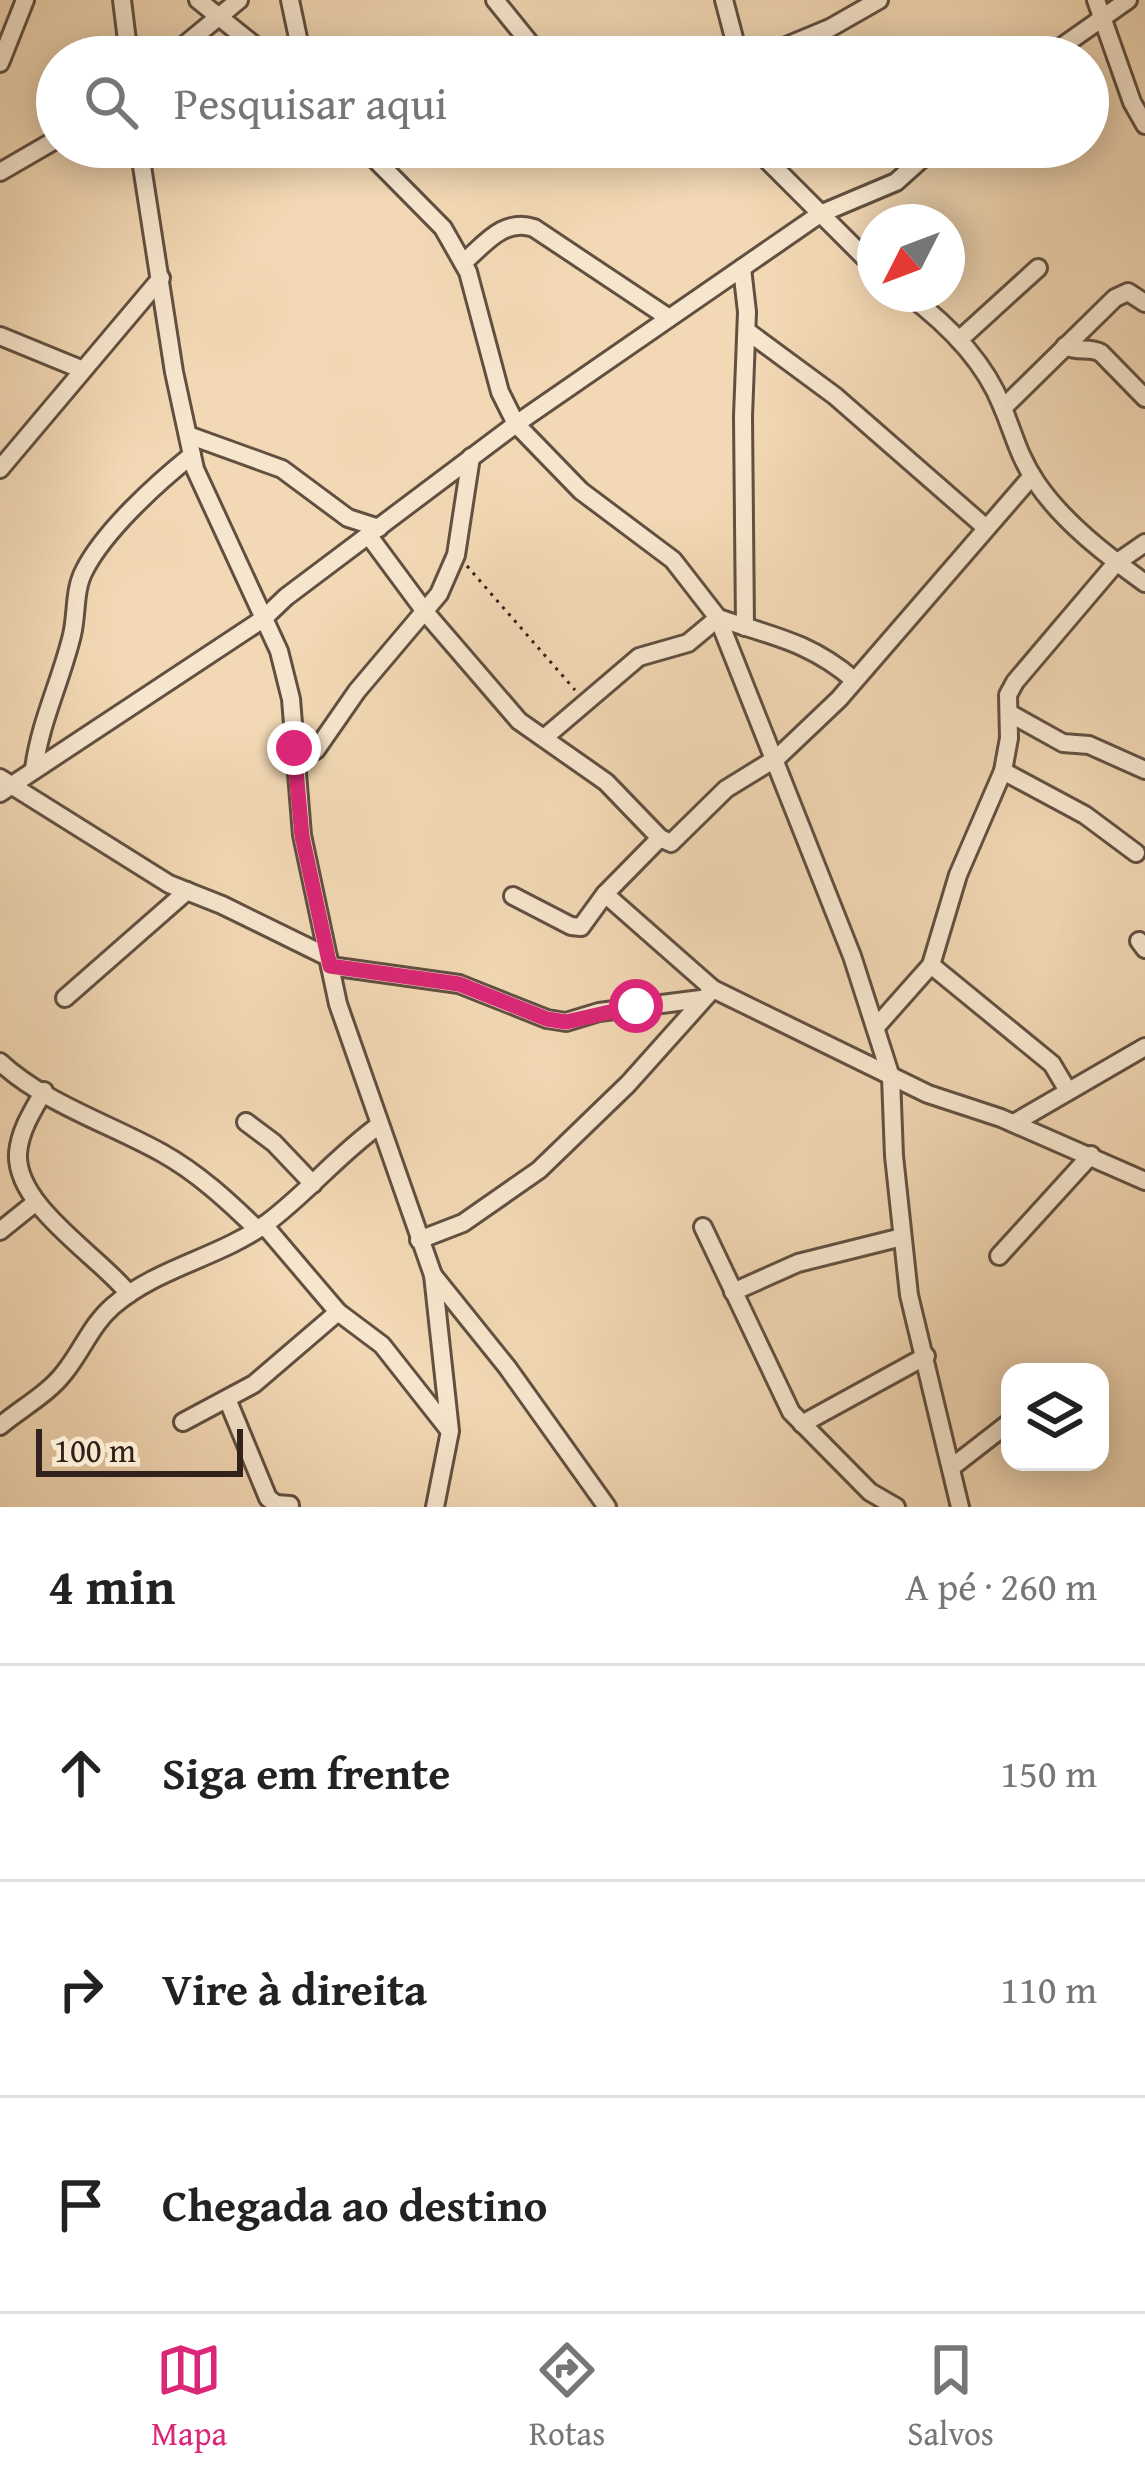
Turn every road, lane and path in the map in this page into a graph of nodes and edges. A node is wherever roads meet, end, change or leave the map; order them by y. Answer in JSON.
{"nodes":[{"id":1,"x":25,"y":0,"type":"edge"},
{"id":2,"x":122,"y":0,"type":"edge"},
{"id":3,"x":198,"y":0,"type":"edge"},
{"id":4,"x":239,"y":0,"type":"edge"},
{"id":5,"x":290,"y":0,"type":"edge"},
{"id":6,"x":495,"y":0,"type":"edge"},
{"id":7,"x":724,"y":0,"type":"edge"},
{"id":8,"x":879,"y":0,"type":"edge"},
{"id":9,"x":1096,"y":0,"type":"edge"},
{"id":10,"x":1128,"y":0,"type":"edge"},
{"id":11,"x":218,"y":16,"type":"junction"},
{"id":12,"x":1102,"y":20,"type":"junction"},
{"id":13,"x":126,"y":36,"type":"edge"},
{"id":14,"x":195,"y":36,"type":"edge"},
{"id":15,"x":243,"y":36,"type":"edge"},
{"id":16,"x":298,"y":36,"type":"edge"},
{"id":17,"x":524,"y":36,"type":"edge"},
{"id":18,"x":733,"y":36,"type":"edge"},
{"id":19,"x":811,"y":36,"type":"edge"},
{"id":20,"x":1078,"y":36,"type":"edge"},
{"id":21,"x":1108,"y":36,"type":"edge"},
{"id":22,"x":1109,"y":39,"type":"edge"},
{"id":23,"x":0,"y":63,"type":"edge"},
{"id":24,"x":1145,"y":125,"type":"edge"},
{"id":25,"x":36,"y":151,"type":"edge"},
{"id":26,"x":143,"y":168,"type":"edge"},
{"id":27,"x":384,"y":168,"type":"edge"},
{"id":28,"x":775,"y":168,"type":"edge"},
{"id":29,"x":912,"y":168,"type":"edge"},
{"id":30,"x":0,"y":172,"type":"edge"},
{"id":31,"x":820,"y":214,"type":"junction"},
{"id":32,"x":857,"y":250,"type":"edge"},
{"id":33,"x":463,"y":263,"type":"junction"},
{"id":34,"x":742,"y":268,"type":"junction"},
{"id":35,"x":1038,"y":268,"type":"dead end"},
{"id":36,"x":161,"y":278,"type":"junction"},
{"id":37,"x":1145,"y":303,"type":"edge"},
{"id":38,"x":927,"y":312,"type":"edge"},
{"id":39,"x":669,"y":318,"type":"junction"},
{"id":40,"x":746,"y":331,"type":"junction"},
{"id":41,"x":0,"y":336,"type":"edge"},
{"id":42,"x":959,"y":340,"type":"junction"},
{"id":43,"x":1065,"y":346,"type":"junction"},
{"id":44,"x":83,"y":370,"type":"junction"},
{"id":45,"x":1145,"y":398,"type":"edge"},
{"id":46,"x":1003,"y":408,"type":"junction"},
{"id":47,"x":516,"y":424,"type":"junction"},
{"id":48,"x":188,"y":435,"type":"junction"},
{"id":49,"x":192,"y":455,"type":"junction"},
{"id":50,"x":471,"y":457,"type":"junction"},
{"id":51,"x":0,"y":469,"type":"edge"},
{"id":52,"x":1032,"y":476,"type":"junction"},
{"id":53,"x":348,"y":518,"type":"junction"},
{"id":54,"x":985,"y":527,"type":"junction"},
{"id":55,"x":368,"y":536,"type":"junction"},
{"id":56,"x":1145,"y":543,"type":"edge"},
{"id":57,"x":457,"y":555,"type":"junction"},
{"id":58,"x":1116,"y":563,"type":"junction"},
{"id":59,"x":1145,"y":583,"type":"edge"},
{"id":60,"x":426,"y":613,"type":"junction"},
{"id":61,"x":718,"y":618,"type":"junction"},
{"id":62,"x":263,"y":619,"type":"junction"},
{"id":63,"x":745,"y":627,"type":"junction"},
{"id":64,"x":854,"y":680,"type":"junction"},
{"id":65,"x":584,"y":700,"type":"junction"},
{"id":66,"x":1009,"y":713,"type":"junction"},
{"id":67,"x":544,"y":738,"type":"junction"},
{"id":68,"x":295,"y":760,"type":"junction"},
{"id":69,"x":773,"y":761,"type":"junction"},
{"id":70,"x":34,"y":769,"type":"junction"},
{"id":71,"x":1145,"y":770,"type":"edge"},
{"id":72,"x":1003,"y":771,"type":"junction"},
{"id":73,"x":4,"y":784,"type":"edge"},
{"id":74,"x":660,"y":838,"type":"junction"},
{"id":75,"x":1136,"y":853,"type":"dead end"},
{"id":76,"x":187,"y":891,"type":"junction"},
{"id":77,"x":605,"y":894,"type":"junction"},
{"id":78,"x":513,"y":896,"type":"dead end"},
{"id":79,"x":329,"y":961,"type":"junction"},
{"id":80,"x":932,"y":965,"type":"junction"},
{"id":81,"x":707,"y":994,"type":"junction"},
{"id":82,"x":65,"y":998,"type":"dead end"},
{"id":83,"x":876,"y":1027,"type":"junction"},
{"id":84,"x":1145,"y":1047,"type":"edge"},
{"id":85,"x":0,"y":1062,"type":"edge"},
{"id":86,"x":891,"y":1077,"type":"junction"},
{"id":87,"x":44,"y":1091,"type":"junction"},
{"id":88,"x":1068,"y":1091,"type":"junction"},
{"id":89,"x":247,"y":1122,"type":"dead end"},
{"id":90,"x":1013,"y":1123,"type":"junction"},
{"id":91,"x":378,"y":1126,"type":"junction"},
{"id":92,"x":1090,"y":1155,"type":"junction"},
{"id":93,"x":1145,"y":1180,"type":"edge"},
{"id":94,"x":313,"y":1184,"type":"junction"},
{"id":95,"x":36,"y":1202,"type":"junction"},
{"id":96,"x":260,"y":1227,"type":"junction"},
{"id":97,"x":703,"y":1227,"type":"dead end"},
{"id":98,"x":0,"y":1231,"type":"edge"},
{"id":99,"x":902,"y":1237,"type":"junction"},
{"id":100,"x":419,"y":1240,"type":"junction"},
{"id":101,"x":999,"y":1256,"type":"dead end"},
{"id":102,"x":433,"y":1274,"type":"junction"},
{"id":103,"x":733,"y":1292,"type":"junction"},
{"id":104,"x":129,"y":1294,"type":"junction"},
{"id":105,"x":338,"y":1312,"type":"junction"},
{"id":106,"x":926,"y":1356,"type":"junction"},
{"id":107,"x":228,"y":1401,"type":"junction"},
{"id":108,"x":183,"y":1422,"type":"dead end"},
{"id":109,"x":802,"y":1424,"type":"junction"},
{"id":110,"x":0,"y":1426,"type":"edge"},
{"id":111,"x":1001,"y":1429,"type":"edge"},
{"id":112,"x":450,"y":1431,"type":"junction"},
{"id":113,"x":952,"y":1467,"type":"junction"},
{"id":114,"x":873,"y":1502,"type":"edge"},
{"id":115,"x":290,"y":1505,"type":"edge"},
{"id":116,"x":435,"y":1507,"type":"edge"},
{"id":117,"x":607,"y":1507,"type":"edge"},
{"id":118,"x":896,"y":1507,"type":"edge"},
{"id":119,"x":960,"y":1507,"type":"edge"}],
"edges":[{"from":1,"to":23,"type":"street"},
{"from":2,"to":13,"type":"street"},
{"from":3,"to":11,"type":"street"},
{"from":4,"to":11,"type":"street"},
{"from":5,"to":16,"type":"street"},
{"from":6,"to":17,"type":"street"},
{"from":7,"to":18,"type":"street"},
{"from":8,"to":19,"type":"street"},
{"from":9,"to":12,"type":"street"},
{"from":10,"to":12,"type":"street"},
{"from":11,"to":14,"type":"street"},
{"from":11,"to":15,"type":"street"},
{"from":12,"to":20,"type":"street"},
{"from":12,"to":21,"type":"street"},
{"from":22,"to":24,"type":"street"},
{"from":25,"to":30,"type":"street"},
{"from":26,"to":36,"type":"street"},
{"from":27,"to":33,"type":"street"},
{"from":28,"to":31,"type":"street"},
{"from":29,"to":31,"type":"street"},
{"from":31,"to":32,"type":"street"},
{"from":31,"to":34,"type":"street"},
{"from":33,"to":39,"type":"street"},
{"from":33,"to":47,"type":"street"},
{"from":34,"to":39,"type":"street"},
{"from":34,"to":40,"type":"street"},
{"from":35,"to":42,"type":"street"},
{"from":36,"to":44,"type":"street"},
{"from":36,"to":48,"type":"street"},
{"from":37,"to":43,"type":"street"},
{"from":38,"to":42,"type":"street"},
{"from":39,"to":47,"type":"street"},
{"from":40,"to":54,"type":"street"},
{"from":40,"to":63,"type":"street"},
{"from":41,"to":44,"type":"street"},
{"from":42,"to":46,"type":"street"},
{"from":43,"to":45,"type":"street"},
{"from":43,"to":46,"type":"street"},
{"from":44,"to":51,"type":"street"},
{"from":46,"to":52,"type":"street"},
{"from":47,"to":50,"type":"street"},
{"from":47,"to":61,"type":"street"},
{"from":48,"to":49,"type":"street"},
{"from":48,"to":53,"type":"street"},
{"from":49,"to":62,"type":"street"},
{"from":49,"to":70,"type":"street"},
{"from":50,"to":55,"type":"street"},
{"from":50,"to":57,"type":"street"},
{"from":52,"to":54,"type":"street"},
{"from":52,"to":58,"type":"street"},
{"from":53,"to":55,"type":"street"},
{"from":53,"to":55,"type":"street"},
{"from":54,"to":64,"type":"street"},
{"from":55,"to":60,"type":"street"},
{"from":55,"to":62,"type":"street"},
{"from":56,"to":58,"type":"street"},
{"from":57,"to":60,"type":"street"},
{"from":57,"to":65,"type":"path"},
{"from":58,"to":59,"type":"street"},
{"from":58,"to":66,"type":"street"},
{"from":60,"to":67,"type":"street"},
{"from":60,"to":68,"type":"street"},
{"from":61,"to":63,"type":"street"},
{"from":61,"to":65,"type":"street"},
{"from":61,"to":69,"type":"street"},
{"from":62,"to":68,"type":"street"},
{"from":62,"to":70,"type":"street"},
{"from":63,"to":64,"type":"street"},
{"from":64,"to":69,"type":"street"},
{"from":65,"to":67,"type":"street"},
{"from":66,"to":71,"type":"street"},
{"from":66,"to":72,"type":"street"},
{"from":67,"to":74,"type":"street"},
{"from":68,"to":79,"type":"street"},
{"from":69,"to":74,"type":"street"},
{"from":69,"to":83,"type":"street"},
{"from":70,"to":73,"type":"street"},
{"from":72,"to":75,"type":"street"},
{"from":72,"to":80,"type":"street"},
{"from":73,"to":76,"type":"street"},
{"from":74,"to":77,"type":"street"},
{"from":76,"to":79,"type":"street"},
{"from":76,"to":82,"type":"street"},
{"from":77,"to":78,"type":"street"},
{"from":77,"to":81,"type":"street"},
{"from":79,"to":81,"type":"street"},
{"from":79,"to":91,"type":"street"},
{"from":80,"to":83,"type":"street"},
{"from":80,"to":88,"type":"street"},
{"from":81,"to":86,"type":"street"},
{"from":81,"to":100,"type":"street"},
{"from":83,"to":86,"type":"street"},
{"from":84,"to":88,"type":"street"},
{"from":85,"to":87,"type":"street"},
{"from":86,"to":90,"type":"street"},
{"from":86,"to":99,"type":"street"},
{"from":87,"to":95,"type":"street"},
{"from":87,"to":96,"type":"street"},
{"from":88,"to":90,"type":"street"},
{"from":89,"to":94,"type":"street"},
{"from":90,"to":92,"type":"street"},
{"from":91,"to":94,"type":"street"},
{"from":91,"to":100,"type":"street"},
{"from":92,"to":93,"type":"street"},
{"from":92,"to":101,"type":"street"},
{"from":94,"to":96,"type":"street"},
{"from":95,"to":98,"type":"street"},
{"from":95,"to":104,"type":"street"},
{"from":96,"to":104,"type":"street"},
{"from":96,"to":105,"type":"street"},
{"from":97,"to":103,"type":"street"},
{"from":99,"to":103,"type":"street"},
{"from":99,"to":106,"type":"street"},
{"from":100,"to":102,"type":"street"},
{"from":102,"to":112,"type":"street"},
{"from":102,"to":117,"type":"street"},
{"from":103,"to":109,"type":"street"},
{"from":104,"to":110,"type":"street"},
{"from":105,"to":107,"type":"street"},
{"from":105,"to":112,"type":"street"},
{"from":106,"to":109,"type":"street"},
{"from":106,"to":113,"type":"street"},
{"from":107,"to":108,"type":"street"},
{"from":107,"to":115,"type":"street"},
{"from":109,"to":114,"type":"street"},
{"from":111,"to":113,"type":"street"},
{"from":112,"to":116,"type":"street"},
{"from":113,"to":119,"type":"street"},
{"from":114,"to":118,"type":"street"}]}
